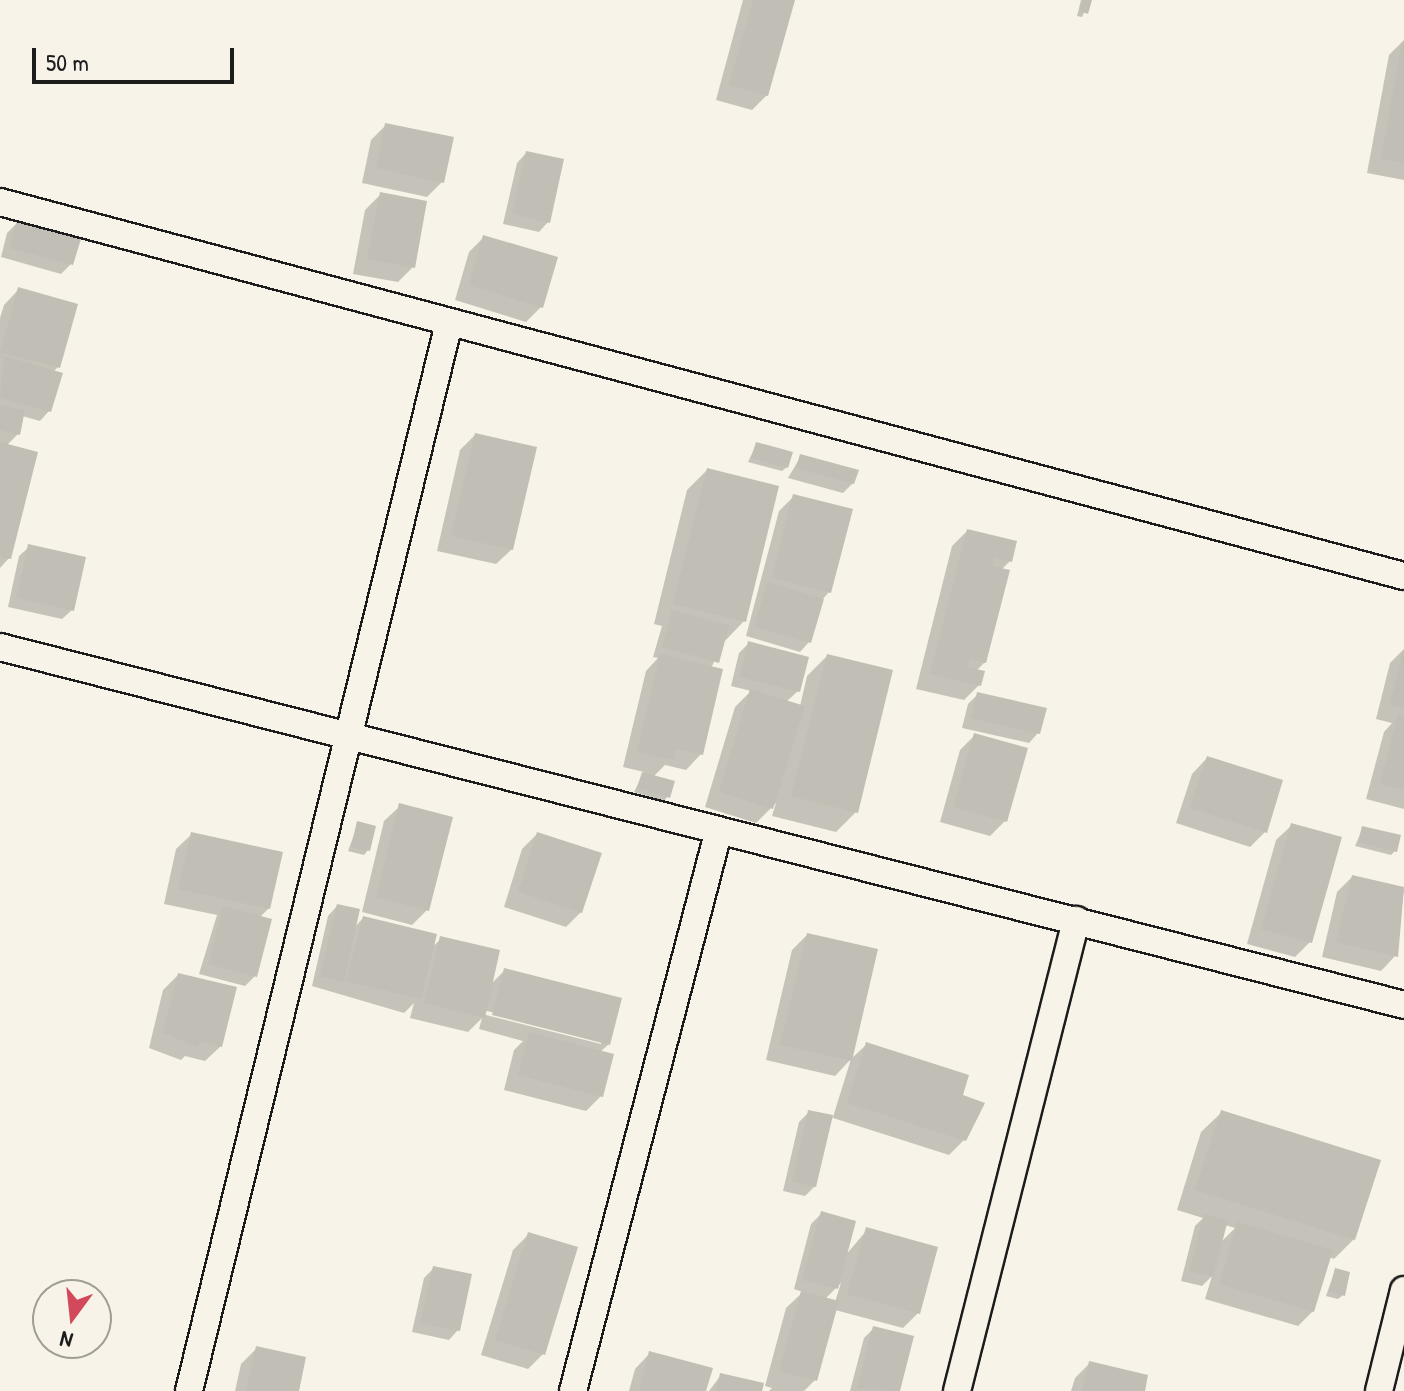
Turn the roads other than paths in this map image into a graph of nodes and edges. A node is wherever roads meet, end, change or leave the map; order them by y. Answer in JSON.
{"nodes":[{"id":1,"x":0,"y":202,"type":"edge"},
{"id":2,"x":449,"y":323,"type":"junction"},
{"id":3,"x":1404,"y":576,"type":"edge"},
{"id":4,"x":0,"y":647,"type":"edge"},
{"id":5,"x":352,"y":738,"type":"junction"},
{"id":6,"x":718,"y":833,"type":"junction"},
{"id":7,"x":1076,"y":920,"type":"junction"},
{"id":8,"x":1404,"y":1005,"type":"edge"},
{"id":9,"x":1404,"y":1290,"type":"edge"},
{"id":10,"x":189,"y":1391,"type":"edge"},
{"id":11,"x":573,"y":1391,"type":"edge"},
{"id":12,"x":957,"y":1391,"type":"edge"},
{"id":13,"x":1379,"y":1391,"type":"edge"}],
"edges":[{"from":1,"to":2,"type":"street"},
{"from":2,"to":3,"type":"street"},
{"from":2,"to":5,"type":"street"},
{"from":4,"to":5,"type":"street"},
{"from":5,"to":6,"type":"street"},
{"from":5,"to":10,"type":"street"},
{"from":6,"to":7,"type":"street"},
{"from":6,"to":11,"type":"street"},
{"from":7,"to":8,"type":"street"},
{"from":7,"to":12,"type":"street"},
{"from":9,"to":13,"type":"street"}]}
